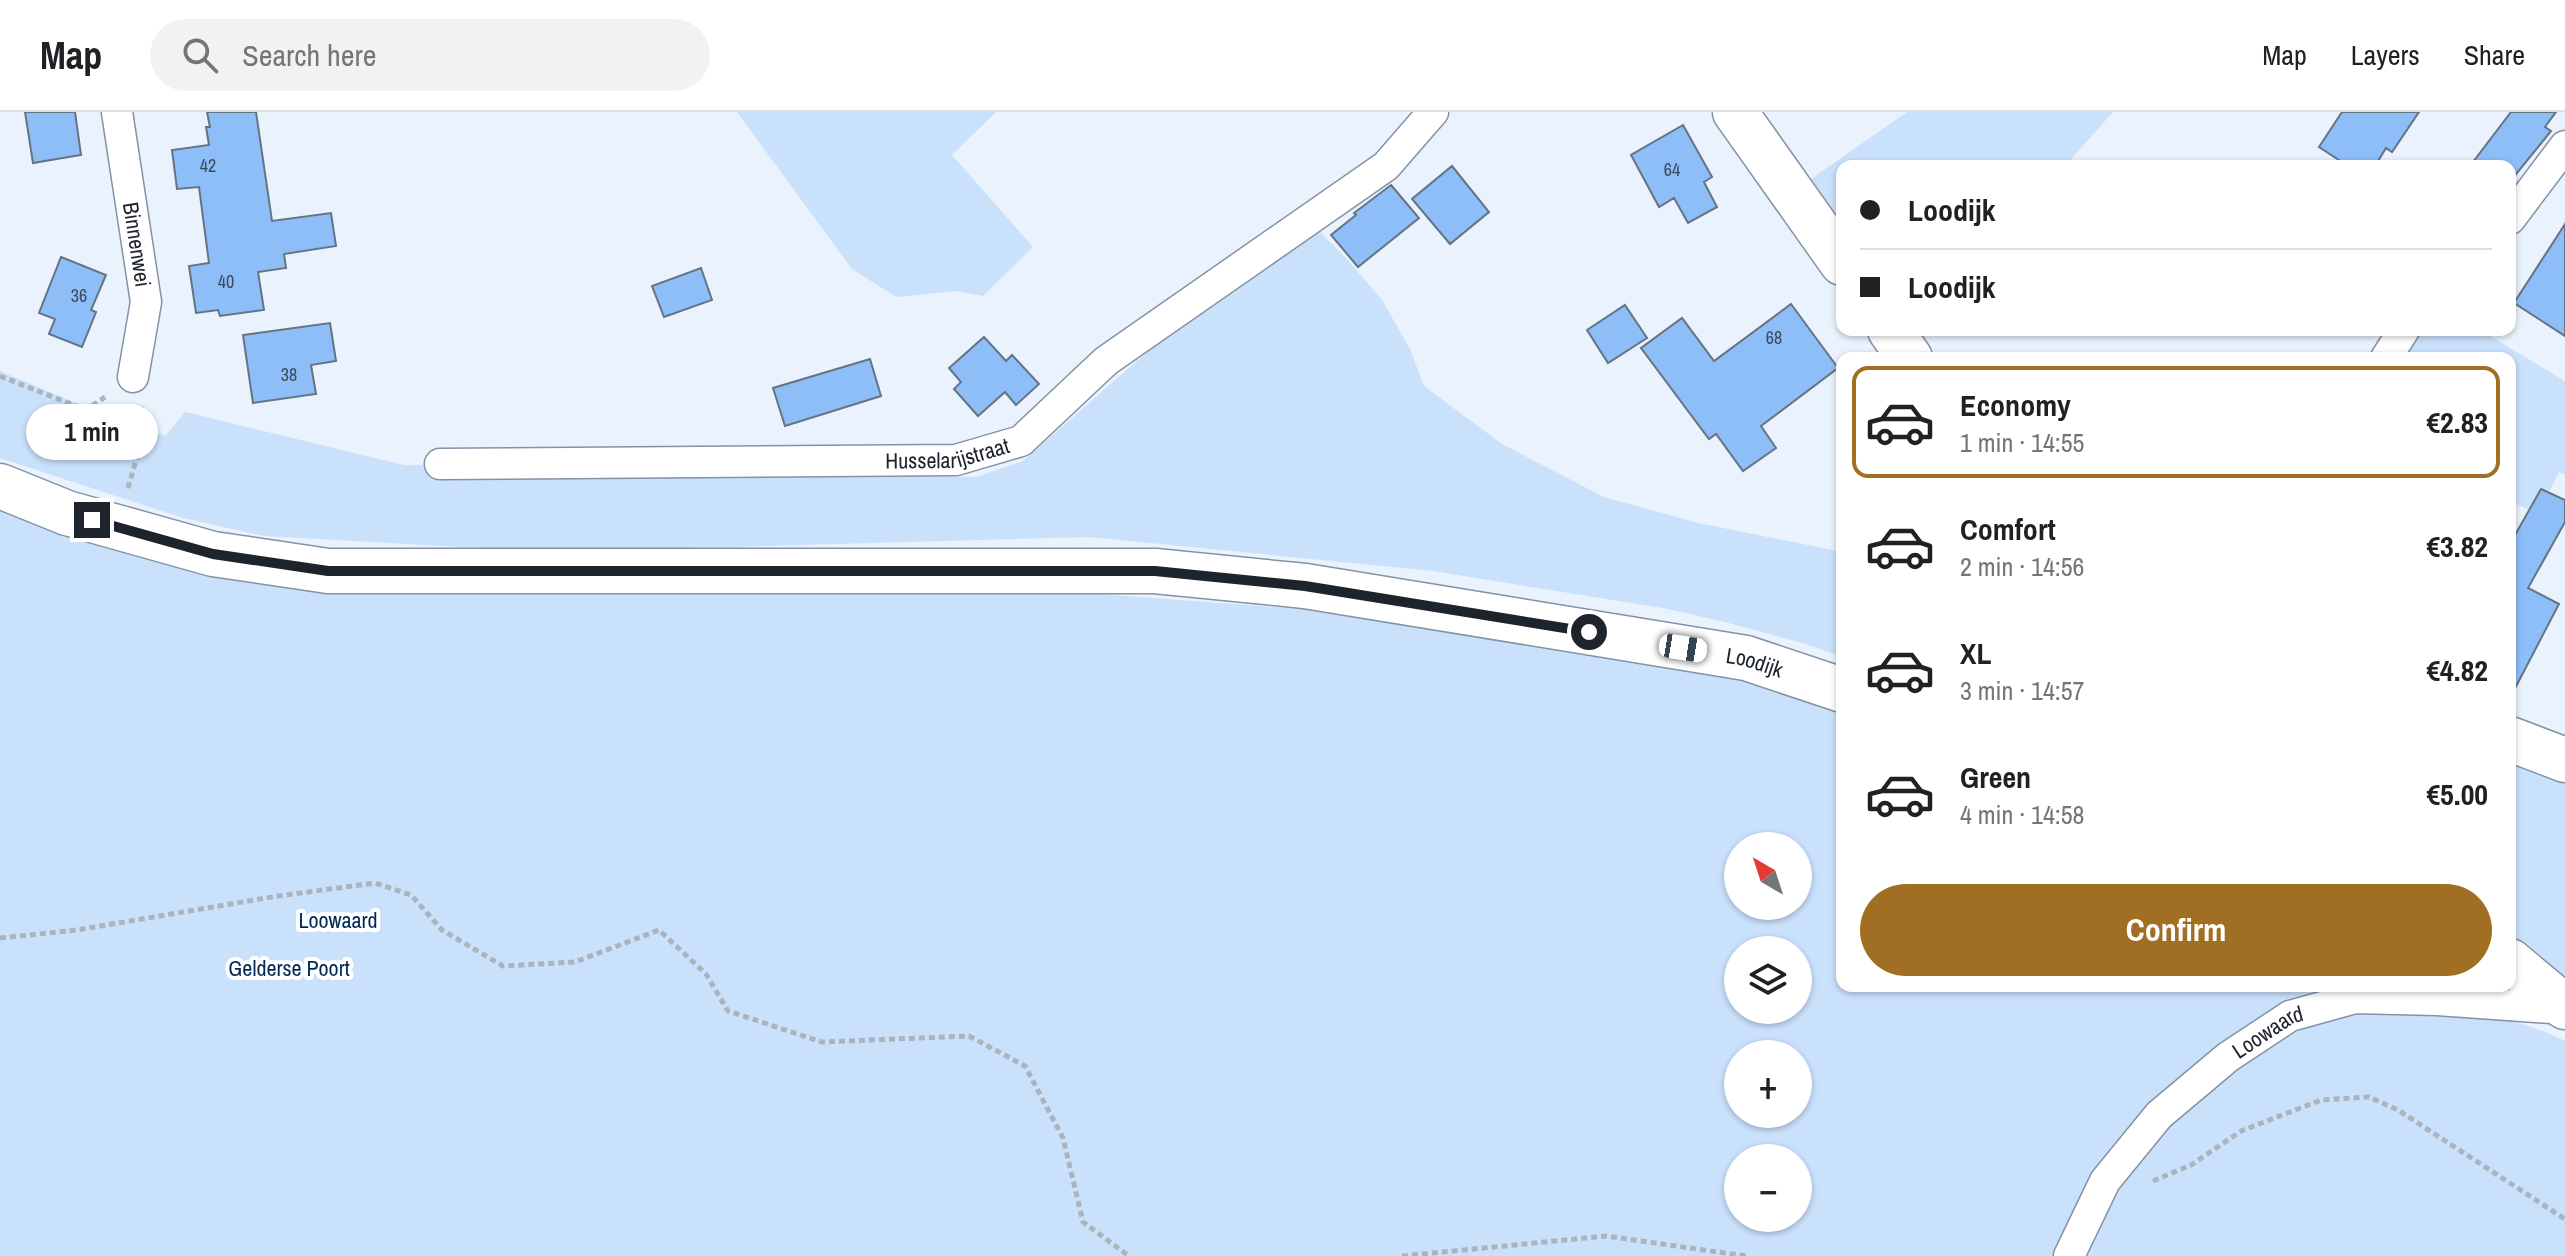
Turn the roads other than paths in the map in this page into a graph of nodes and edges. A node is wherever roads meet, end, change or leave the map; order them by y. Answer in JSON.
{"nodes":[{"id":1,"x":117,"y":112,"type":"edge"},
{"id":2,"x":1433,"y":112,"type":"edge"},
{"id":3,"x":1735,"y":112,"type":"edge"},
{"id":4,"x":2565,"y":146,"type":"edge"},
{"id":5,"x":2516,"y":211,"type":"edge"},
{"id":6,"x":1836,"y":255,"type":"edge"},
{"id":7,"x":133,"y":377,"type":"road end"},
{"id":8,"x":440,"y":464,"type":"dead end"},
{"id":9,"x":0,"y":486,"type":"edge"},
{"id":10,"x":1836,"y":688,"type":"edge"},
{"id":11,"x":2516,"y":741,"type":"edge"},
{"id":12,"x":2565,"y":760,"type":"edge"},
{"id":13,"x":2516,"y":966,"type":"edge"},
{"id":14,"x":2565,"y":1008,"type":"edge"},
{"id":15,"x":2069,"y":1256,"type":"edge"}],
"edges":[{"from":1,"to":7,"type":"street","name":"Binnenwei"},
{"from":2,"to":8,"type":"street","name":"Husselarijstraat"},
{"from":3,"to":6,"type":"street"},
{"from":4,"to":5,"type":"street"},
{"from":9,"to":10,"type":"street","name":"Loodijk"},
{"from":11,"to":12,"type":"street"},
{"from":13,"to":14,"type":"street"},
{"from":14,"to":15,"type":"street","name":"Loowaard"}]}
